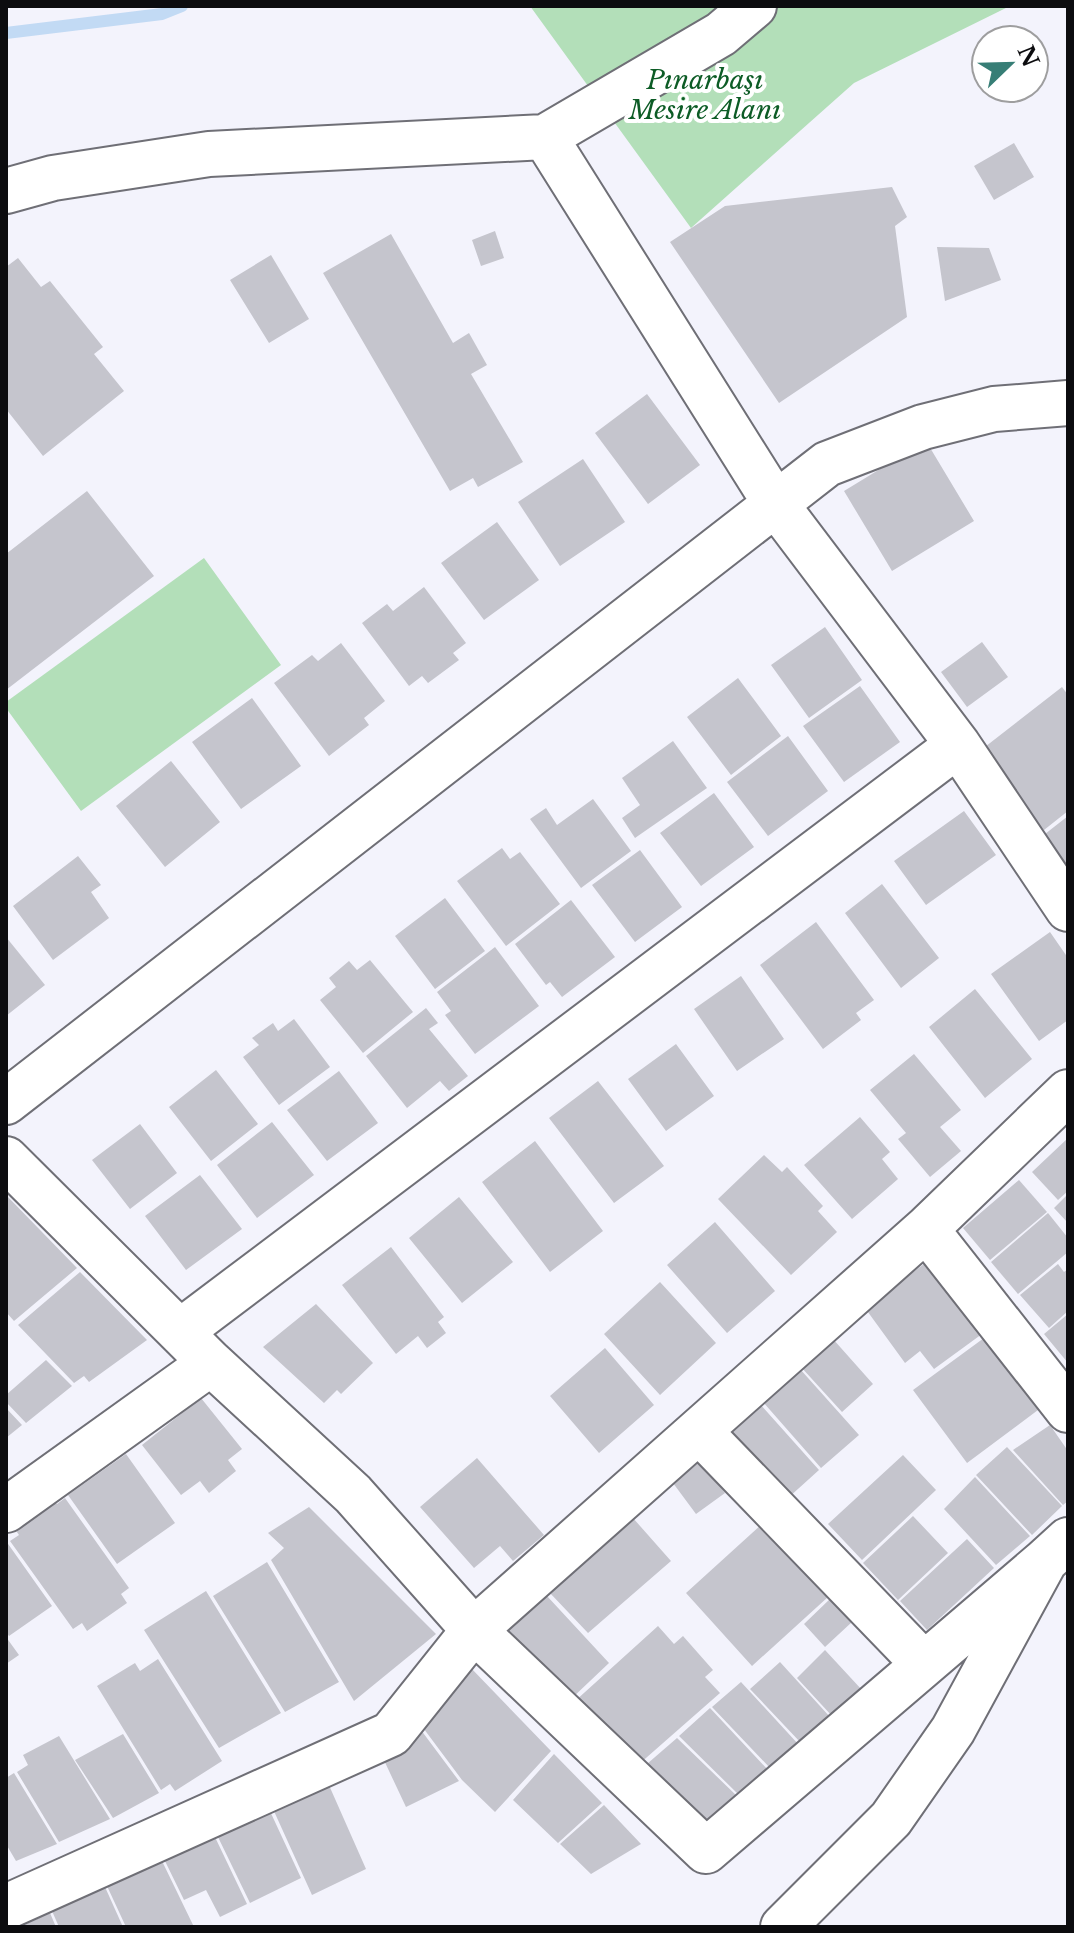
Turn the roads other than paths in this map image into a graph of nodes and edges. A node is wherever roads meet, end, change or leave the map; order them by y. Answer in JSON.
{"nodes":[{"id":1,"x":754,"y":6,"type":"edge"},
{"id":2,"x":714,"y":20,"type":"edge"},
{"id":3,"x":545,"y":137,"type":"junction"},
{"id":4,"x":6,"y":191,"type":"edge"},
{"id":5,"x":1068,"y":403,"type":"edge"},
{"id":6,"x":775,"y":503,"type":"junction"},
{"id":7,"x":958,"y":745,"type":"junction"},
{"id":8,"x":1068,"y":909,"type":"edge"},
{"id":9,"x":1067,"y":1095,"type":"edge"},
{"id":10,"x":6,"y":1102,"type":"edge"},
{"id":11,"x":6,"y":1159,"type":"edge"},
{"id":12,"x":926,"y":1229,"type":"junction"},
{"id":13,"x":181,"y":1331,"type":"junction"},
{"id":14,"x":211,"y":1363,"type":"junction"},
{"id":15,"x":1068,"y":1410,"type":"edge"},
{"id":16,"x":699,"y":1431,"type":"junction"},
{"id":17,"x":6,"y":1510,"type":"edge"},
{"id":18,"x":1056,"y":1551,"type":"edge"},
{"id":19,"x":474,"y":1630,"type":"junction"},
{"id":20,"x":924,"y":1664,"type":"junction"},
{"id":21,"x":6,"y":1907,"type":"edge"},
{"id":22,"x":783,"y":1927,"type":"edge"}],
"edges":[{"from":1,"to":2,"type":"street"},
{"from":2,"to":3,"type":"street"},
{"from":3,"to":4,"type":"street"},
{"from":3,"to":6,"type":"street"},
{"from":5,"to":6,"type":"street"},
{"from":6,"to":7,"type":"street"},
{"from":6,"to":10,"type":"street"},
{"from":7,"to":8,"type":"street"},
{"from":7,"to":13,"type":"street"},
{"from":9,"to":12,"type":"street"},
{"from":11,"to":13,"type":"street"},
{"from":12,"to":15,"type":"street"},
{"from":12,"to":16,"type":"street"},
{"from":13,"to":14,"type":"street"},
{"from":14,"to":17,"type":"street"},
{"from":14,"to":19,"type":"street"},
{"from":16,"to":19,"type":"street"},
{"from":16,"to":20,"type":"street"},
{"from":18,"to":20,"type":"street"},
{"from":18,"to":22,"type":"street"},
{"from":19,"to":20,"type":"street"},
{"from":19,"to":21,"type":"street"}]}
